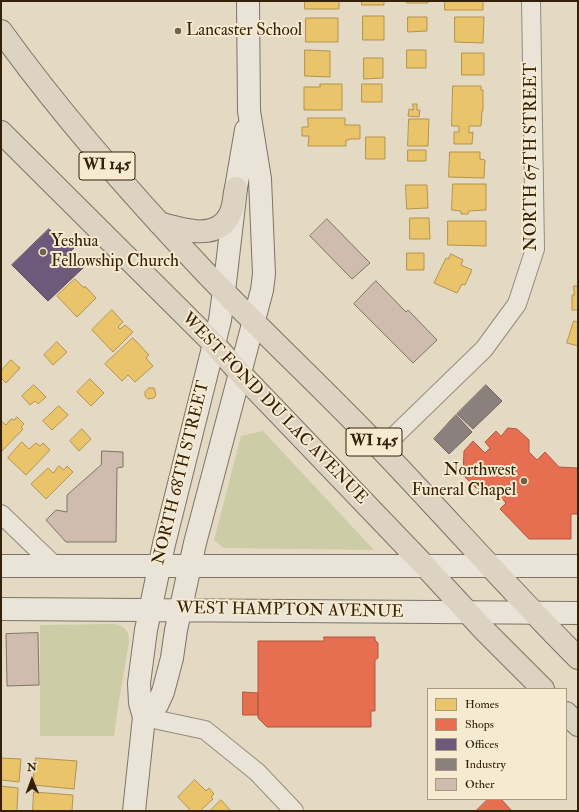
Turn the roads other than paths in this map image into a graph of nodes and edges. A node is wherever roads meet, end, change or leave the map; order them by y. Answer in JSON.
{"nodes":[{"id":1,"x":248,"y":1,"type":"edge"},
{"id":2,"x":531,"y":1,"type":"edge"},
{"id":3,"x":1,"y":31,"type":"edge"},
{"id":4,"x":249,"y":111,"type":"junction"},
{"id":5,"x":1,"y":132,"type":"edge"},
{"id":6,"x":236,"y":188,"type":"junction"},
{"id":7,"x":159,"y":223,"type":"junction"},
{"id":8,"x":224,"y":291,"type":"junction"},
{"id":9,"x":254,"y":321,"type":"junction"},
{"id":10,"x":214,"y":344,"type":"junction"},
{"id":11,"x":240,"y":373,"type":"junction"},
{"id":12,"x":381,"y":449,"type":"junction"},
{"id":13,"x":1,"y":514,"type":"edge"},
{"id":14,"x":424,"y":565,"type":"junction"},
{"id":15,"x":1,"y":566,"type":"edge"},
{"id":16,"x":55,"y":566,"type":"junction"},
{"id":17,"x":160,"y":566,"type":"junction"},
{"id":18,"x":190,"y":566,"type":"junction"},
{"id":19,"x":490,"y":566,"type":"junction"},
{"id":20,"x":578,"y":566,"type":"edge"},
{"id":21,"x":1,"y":609,"type":"edge"},
{"id":22,"x":150,"y":610,"type":"junction"},
{"id":23,"x":181,"y":610,"type":"junction"},
{"id":24,"x":469,"y":612,"type":"junction"},
{"id":25,"x":536,"y":613,"type":"junction"},
{"id":26,"x":578,"y":613,"type":"edge"},
{"id":27,"x":578,"y":658,"type":"edge"},
{"id":28,"x":542,"y":688,"type":"edge"},
{"id":29,"x":567,"y":713,"type":"edge"},
{"id":30,"x":144,"y":717,"type":"junction"},
{"id":31,"x":578,"y":725,"type":"edge"},
{"id":32,"x":134,"y":811,"type":"edge"},
{"id":33,"x":294,"y":811,"type":"edge"}],
"edges":[{"from":1,"to":4,"type":"street","name":"NORTH 68TH STREET"},
{"from":2,"to":12,"type":"street","name":"NORTH 67TH STREET"},
{"from":3,"to":7,"type":"main road","number":"WI 145"},
{"from":4,"to":6,"type":"street","name":"NORTH 68TH STREET"},
{"from":4,"to":9,"type":"street","name":"NORTH 68TH STREET"},
{"from":5,"to":10,"type":"main road","name":"WEST FOND DU LAC AVENUE","number":"WI 145"},
{"from":6,"to":7,"type":"main road"},
{"from":6,"to":8,"type":"street","name":"NORTH 68TH STREET"},
{"from":7,"to":8,"type":"main road","number":"WI 145"},
{"from":8,"to":9,"type":"main road","number":"WI 145"},
{"from":8,"to":10,"type":"street","name":"NORTH 68TH STREET"},
{"from":9,"to":11,"type":"street","name":"NORTH 68TH STREET"},
{"from":9,"to":12,"type":"main road","number":"WI 145"},
{"from":10,"to":11,"type":"main road","name":"WEST FOND DU LAC AVENUE","number":"WI 145"},
{"from":10,"to":17,"type":"street","name":"NORTH 68TH STREET"},
{"from":11,"to":14,"type":"main road","name":"WEST FOND DU LAC AVENUE","number":"WI 145"},
{"from":11,"to":18,"type":"street","name":"NORTH 68TH STREET"},
{"from":12,"to":19,"type":"main road","number":"WI 145"},
{"from":13,"to":16,"type":"street"},
{"from":14,"to":18,"type":"street"},
{"from":14,"to":19,"type":"street"},
{"from":14,"to":24,"type":"main road","name":"WEST FOND DU LAC AVENUE","number":"WI 145"},
{"from":15,"to":16,"type":"street"},
{"from":16,"to":17,"type":"street"},
{"from":17,"to":18,"type":"street"},
{"from":17,"to":22,"type":"street","name":"NORTH 68TH STREET"},
{"from":18,"to":23,"type":"street","name":"NORTH 68TH STREET"},
{"from":19,"to":20,"type":"street"},
{"from":19,"to":25,"type":"main road","number":"WI 145"},
{"from":21,"to":22,"type":"street","name":"WEST HAMPTON AVENUE"},
{"from":22,"to":23,"type":"street","name":"WEST HAMPTON AVENUE"},
{"from":22,"to":30,"type":"street","name":"NORTH 68TH STREET"},
{"from":23,"to":24,"type":"street","name":"WEST HAMPTON AVENUE"},
{"from":23,"to":30,"type":"street","name":"NORTH 68TH STREET"},
{"from":24,"to":25,"type":"street","name":"WEST HAMPTON AVENUE"},
{"from":24,"to":28,"type":"main road","name":"WEST FOND DU LAC AVENUE","number":"WI 145"},
{"from":25,"to":26,"type":"street","name":"WEST HAMPTON AVENUE"},
{"from":25,"to":27,"type":"main road","number":"WI 145"},
{"from":29,"to":31,"type":"main road"},
{"from":30,"to":32,"type":"street","name":"NORTH 68TH STREET"},
{"from":30,"to":33,"type":"street"}]}
